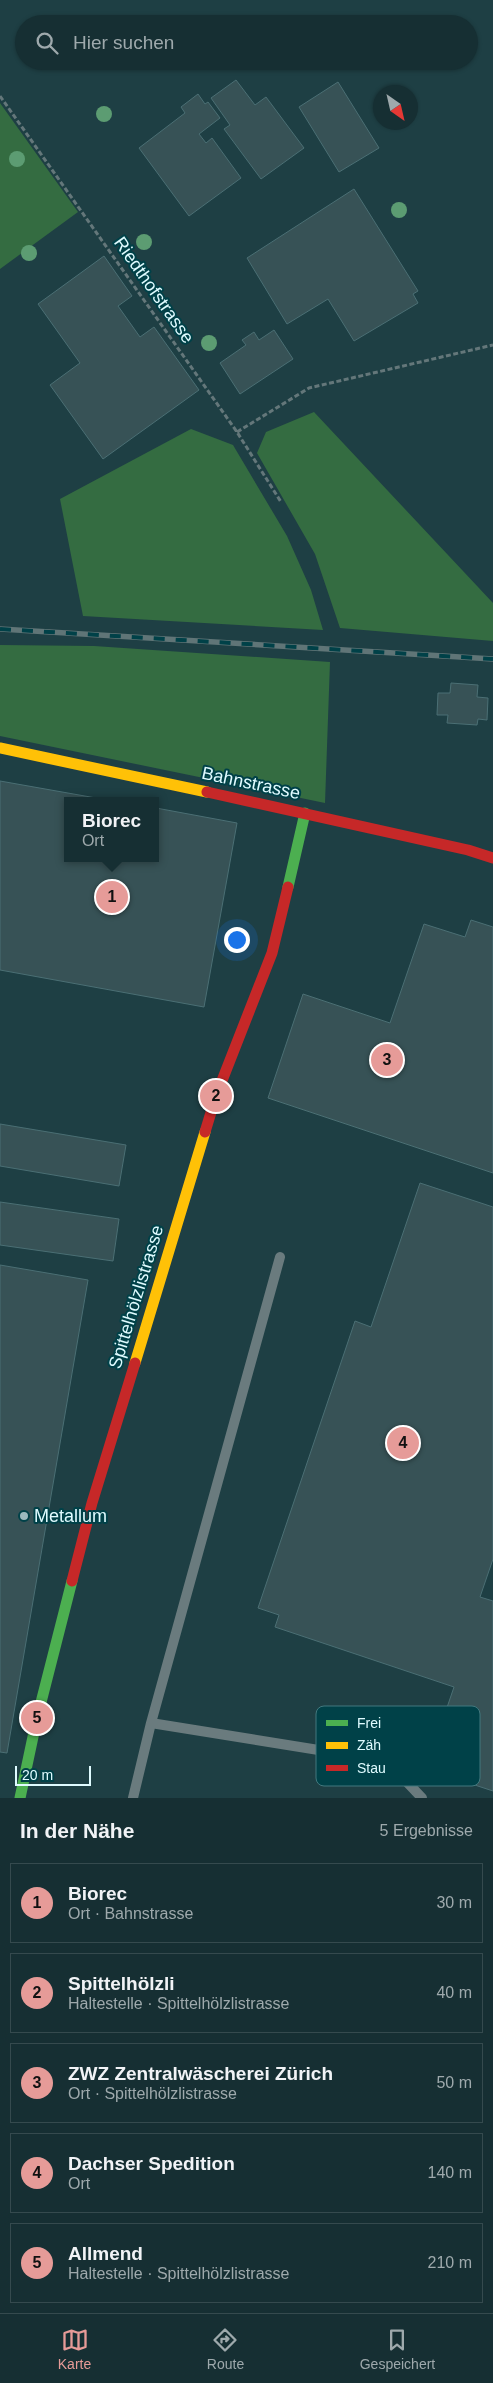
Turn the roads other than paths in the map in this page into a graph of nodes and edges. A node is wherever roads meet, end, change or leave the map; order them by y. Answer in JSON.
{"nodes":[{"id":1,"x":0,"y":748,"type":"edge"},
{"id":2,"x":305,"y":813,"type":"junction"},
{"id":3,"x":493,"y":858,"type":"edge"},
{"id":4,"x":280,"y":1257,"type":"dead end"},
{"id":5,"x":151,"y":1723,"type":"junction"},
{"id":6,"x":316,"y":1750,"type":"edge"},
{"id":7,"x":410,"y":1786,"type":"edge"},
{"id":8,"x":20,"y":1798,"type":"edge"},
{"id":9,"x":133,"y":1798,"type":"edge"},
{"id":10,"x":422,"y":1798,"type":"edge"}],
"edges":[{"from":1,"to":2,"type":"street","name":"Bahnstrasse"},
{"from":2,"to":3,"type":"street","name":"Bahnstrasse"},
{"from":2,"to":8,"type":"street","name":"Spittelhölzlistrasse"},
{"from":4,"to":5,"type":"lane"},
{"from":5,"to":6,"type":"lane"},
{"from":5,"to":9,"type":"lane"},
{"from":7,"to":10,"type":"lane"}]}
